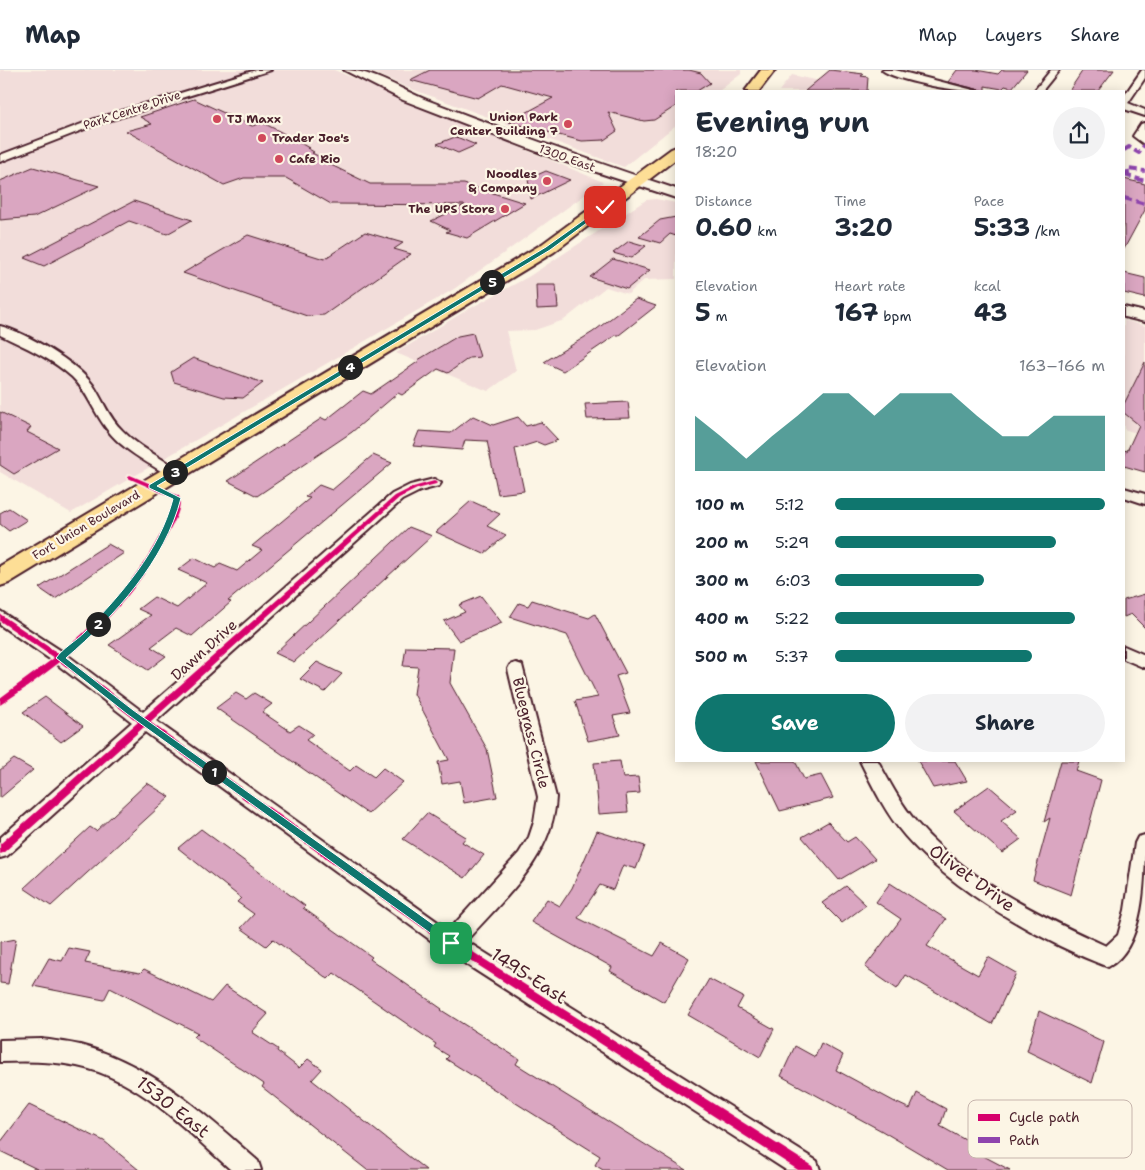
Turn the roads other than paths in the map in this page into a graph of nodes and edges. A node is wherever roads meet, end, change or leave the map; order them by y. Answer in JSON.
{"nodes":[{"id":1,"x":267,"y":70,"type":"edge"},
{"id":2,"x":350,"y":70,"type":"edge"},
{"id":3,"x":768,"y":70,"type":"edge"},
{"id":4,"x":886,"y":70,"type":"edge"},
{"id":5,"x":921,"y":70,"type":"edge"},
{"id":6,"x":1055,"y":70,"type":"edge"},
{"id":7,"x":1145,"y":72,"type":"edge"},
{"id":8,"x":912,"y":78,"type":"junction"},
{"id":9,"x":753,"y":90,"type":"edge"},
{"id":10,"x":968,"y":90,"type":"edge"},
{"id":11,"x":1039,"y":90,"type":"edge"},
{"id":12,"x":1125,"y":102,"type":"edge"},
{"id":13,"x":1125,"y":105,"type":"edge"},
{"id":14,"x":1145,"y":113,"type":"edge"},
{"id":15,"x":1144,"y":126,"type":"edge"},
{"id":16,"x":1145,"y":142,"type":"edge"},
{"id":17,"x":675,"y":153,"type":"edge"},
{"id":18,"x":0,"y":159,"type":"edge"},
{"id":19,"x":637,"y":182,"type":"junction"},
{"id":20,"x":675,"y":194,"type":"edge"},
{"id":21,"x":1125,"y":312,"type":"edge"},
{"id":22,"x":1145,"y":317,"type":"edge"},
{"id":23,"x":0,"y":330,"type":"edge"},
{"id":24,"x":174,"y":473,"type":"junction"},
{"id":25,"x":434,"y":483,"type":"dead end"},
{"id":26,"x":1125,"y":492,"type":"edge"},
{"id":27,"x":1145,"y":499,"type":"edge"},
{"id":28,"x":0,"y":576,"type":"edge"},
{"id":29,"x":0,"y":617,"type":"edge"},
{"id":30,"x":1125,"y":652,"type":"edge"},
{"id":31,"x":1145,"y":662,"type":"edge"},
{"id":32,"x":516,"y":669,"type":"dead end"},
{"id":33,"x":144,"y":722,"type":"junction"},
{"id":34,"x":870,"y":762,"type":"edge"},
{"id":35,"x":1145,"y":844,"type":"edge"},
{"id":36,"x":0,"y":850,"type":"edge"},
{"id":37,"x":451,"y":943,"type":"junction"},
{"id":38,"x":0,"y":1052,"type":"edge"},
{"id":39,"x":249,"y":1170,"type":"edge"},
{"id":40,"x":808,"y":1170,"type":"edge"}],
"edges":[{"from":1,"to":18,"type":"street","name":"Park Centre Drive"},
{"from":2,"to":19,"type":"main road","name":"1300 East"},
{"from":3,"to":9,"type":"main road"},
{"from":4,"to":8,"type":"street"},
{"from":5,"to":8,"type":"street"},
{"from":6,"to":11,"type":"street"},
{"from":7,"to":12,"type":"street"},
{"from":8,"to":10,"type":"street"},
{"from":13,"to":14,"type":"street"},
{"from":15,"to":16,"type":"street"},
{"from":17,"to":19,"type":"main road","name":"Fort Union Boulevard"},
{"from":19,"to":20,"type":"main road","name":"1300 East"},
{"from":19,"to":24,"type":"main road","name":"Fort Union Boulevard"},
{"from":21,"to":22,"type":"main road"},
{"from":23,"to":24,"type":"street"},
{"from":24,"to":28,"type":"main road","name":"Fort Union Boulevard"},
{"from":25,"to":33,"type":"street","name":"Dawn Drive"},
{"from":26,"to":27,"type":"street"},
{"from":29,"to":33,"type":"street","name":"1495 East"},
{"from":30,"to":31,"type":"street"},
{"from":32,"to":37,"type":"street","name":"Bluegrass Circle"},
{"from":33,"to":36,"type":"street","name":"Dawn Drive"},
{"from":33,"to":37,"type":"street","name":"1495 East"},
{"from":34,"to":35,"type":"street","name":"Olivet Drive"},
{"from":37,"to":40,"type":"street","name":"1495 East"},
{"from":38,"to":39,"type":"street","name":"1530 East"}]}
